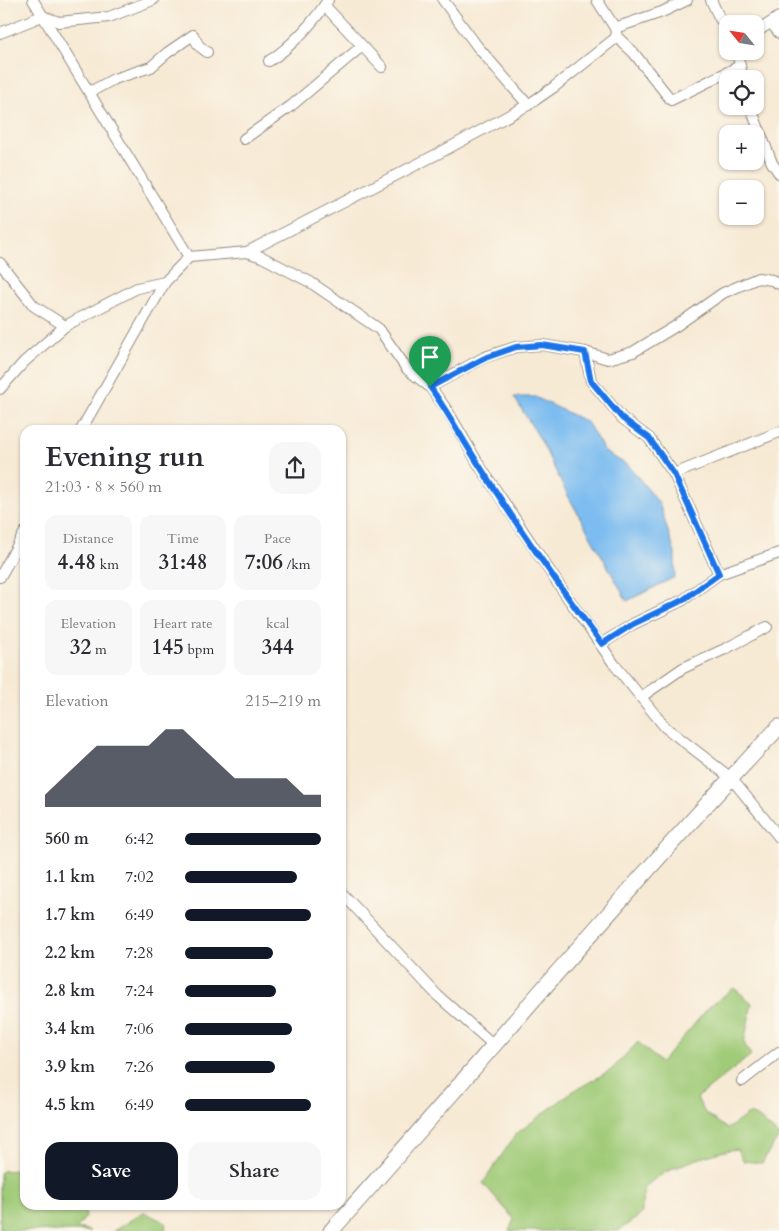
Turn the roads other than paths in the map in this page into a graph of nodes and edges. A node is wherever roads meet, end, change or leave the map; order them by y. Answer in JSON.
{"nodes":[{"id":1,"x":33,"y":0,"type":"edge"},
{"id":2,"x":153,"y":0,"type":"edge"},
{"id":3,"x":443,"y":0,"type":"edge"},
{"id":4,"x":597,"y":0,"type":"edge"},
{"id":5,"x":687,"y":0,"type":"edge"},
{"id":6,"x":711,"y":0,"type":"edge"},
{"id":7,"x":326,"y":3,"type":"edge"},
{"id":8,"x":42,"y":16,"type":"junction"},
{"id":9,"x":719,"y":17,"type":"edge"},
{"id":10,"x":775,"y":20,"type":"edge"},
{"id":11,"x":764,"y":27,"type":"edge"},
{"id":12,"x":616,"y":32,"type":"junction"},
{"id":13,"x":0,"y":33,"type":"edge"},
{"id":14,"x":779,"y":33,"type":"edge"},
{"id":15,"x":362,"y":46,"type":"junction"},
{"id":16,"x":207,"y":52,"type":"dead end"},
{"id":17,"x":269,"y":60,"type":"dead end"},
{"id":18,"x":739,"y":60,"type":"edge"},
{"id":19,"x":740,"y":66,"type":"junction"},
{"id":20,"x":382,"y":67,"type":"dead end"},
{"id":21,"x":741,"y":70,"type":"edge"},
{"id":22,"x":90,"y":92,"type":"junction"},
{"id":23,"x":528,"y":105,"type":"junction"},
{"id":24,"x":753,"y":115,"type":"edge"},
{"id":25,"x":244,"y":139,"type":"dead end"},
{"id":26,"x":779,"y":173,"type":"edge"},
{"id":27,"x":247,"y":252,"type":"junction"},
{"id":28,"x":189,"y":257,"type":"junction"},
{"id":29,"x":0,"y":263,"type":"edge"},
{"id":30,"x":165,"y":282,"type":"junction"},
{"id":31,"x":779,"y":284,"type":"edge"},
{"id":32,"x":65,"y":326,"type":"junction"},
{"id":33,"x":585,"y":352,"type":"junction"},
{"id":34,"x":430,"y":387,"type":"junction"},
{"id":35,"x":0,"y":390,"type":"edge"},
{"id":36,"x":84,"y":425,"type":"edge"},
{"id":37,"x":779,"y":432,"type":"edge"},
{"id":38,"x":674,"y":474,"type":"junction"},
{"id":39,"x":20,"y":541,"type":"edge"},
{"id":40,"x":779,"y":554,"type":"edge"},
{"id":41,"x":719,"y":574,"type":"junction"},
{"id":42,"x":0,"y":577,"type":"edge"},
{"id":43,"x":767,"y":626,"type":"dead end"},
{"id":44,"x":602,"y":644,"type":"junction"},
{"id":45,"x":641,"y":697,"type":"junction"},
{"id":46,"x":779,"y":727,"type":"edge"},
{"id":47,"x":730,"y":778,"type":"junction"},
{"id":48,"x":779,"y":837,"type":"edge"},
{"id":49,"x":346,"y":897,"type":"edge"},
{"id":50,"x":495,"y":1046,"type":"junction"},
{"id":51,"x":779,"y":1052,"type":"edge"},
{"id":52,"x":742,"y":1081,"type":"dead end"},
{"id":53,"x":331,"y":1231,"type":"edge"}],
"edges":[{"from":1,"to":8,"type":"street"},
{"from":2,"to":8,"type":"street"},
{"from":3,"to":23,"type":"street"},
{"from":4,"to":12,"type":"street"},
{"from":5,"to":12,"type":"street"},
{"from":6,"to":9,"type":"street"},
{"from":7,"to":15,"type":"street"},
{"from":7,"to":17,"type":"street"},
{"from":8,"to":13,"type":"street"},
{"from":8,"to":22,"type":"street"},
{"from":10,"to":11,"type":"street"},
{"from":10,"to":14,"type":"street"},
{"from":12,"to":19,"type":"street"},
{"from":12,"to":23,"type":"street"},
{"from":15,"to":20,"type":"street"},
{"from":15,"to":25,"type":"street"},
{"from":16,"to":22,"type":"street"},
{"from":18,"to":19,"type":"street"},
{"from":19,"to":21,"type":"street"},
{"from":22,"to":28,"type":"street"},
{"from":23,"to":27,"type":"street"},
{"from":24,"to":26,"type":"street"},
{"from":27,"to":28,"type":"street"},
{"from":27,"to":34,"type":"street"},
{"from":28,"to":30,"type":"street"},
{"from":29,"to":32,"type":"street"},
{"from":30,"to":32,"type":"street"},
{"from":30,"to":36,"type":"street"},
{"from":31,"to":33,"type":"street"},
{"from":32,"to":35,"type":"street"},
{"from":33,"to":34,"type":"street"},
{"from":33,"to":38,"type":"street"},
{"from":34,"to":44,"type":"street"},
{"from":37,"to":38,"type":"street"},
{"from":38,"to":41,"type":"street"},
{"from":39,"to":42,"type":"street"},
{"from":40,"to":41,"type":"street"},
{"from":41,"to":44,"type":"street"},
{"from":43,"to":45,"type":"street"},
{"from":44,"to":45,"type":"street"},
{"from":45,"to":47,"type":"street"},
{"from":46,"to":47,"type":"main road"},
{"from":47,"to":48,"type":"street"},
{"from":47,"to":50,"type":"main road"},
{"from":49,"to":50,"type":"street"},
{"from":50,"to":53,"type":"main road"},
{"from":51,"to":52,"type":"street"}]}
